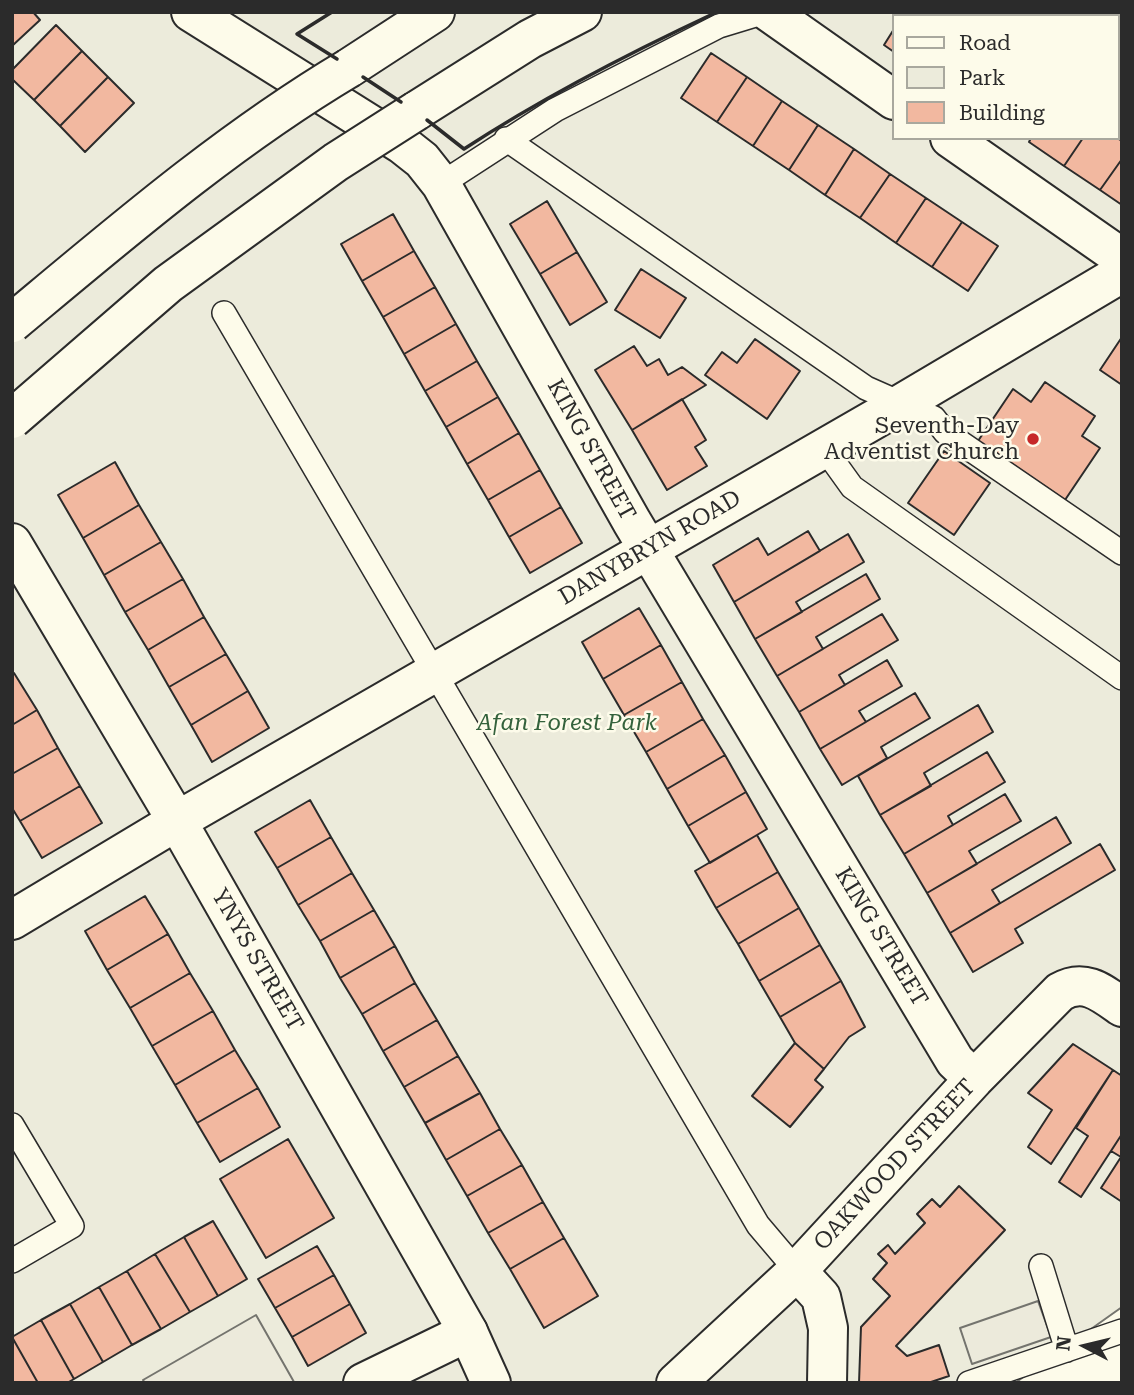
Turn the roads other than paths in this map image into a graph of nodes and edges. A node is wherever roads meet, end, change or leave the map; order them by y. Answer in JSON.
{"nodes":[{"id":1,"x":191,"y":12,"type":"edge"},
{"id":2,"x":435,"y":12,"type":"edge"},
{"id":3,"x":582,"y":12,"type":"edge"},
{"id":4,"x":767,"y":12,"type":"edge"},
{"id":5,"x":892,"y":99,"type":"edge"},
{"id":6,"x":506,"y":139,"type":"junction"},
{"id":7,"x":953,"y":140,"type":"edge"},
{"id":8,"x":441,"y":184,"type":"junction"},
{"id":9,"x":1122,"y":258,"type":"edge"},
{"id":10,"x":1122,"y":273,"type":"edge"},
{"id":11,"x":224,"y":313,"type":"dead end"},
{"id":12,"x":12,"y":323,"type":"edge"},
{"id":13,"x":901,"y":404,"type":"junction"},
{"id":14,"x":12,"y":419,"type":"edge"},
{"id":15,"x":824,"y":448,"type":"junction"},
{"id":16,"x":12,"y":543,"type":"edge"},
{"id":17,"x":647,"y":548,"type":"junction"},
{"id":18,"x":1122,"y":553,"type":"edge"},
{"id":19,"x":434,"y":674,"type":"junction"},
{"id":20,"x":1122,"y":678,"type":"edge"},
{"id":21,"x":177,"y":821,"type":"junction"},
{"id":22,"x":12,"y":920,"type":"edge"},
{"id":23,"x":1116,"y":990,"type":"edge"},
{"id":24,"x":974,"y":1079,"type":"junction"},
{"id":25,"x":12,"y":1125,"type":"edge"},
{"id":26,"x":12,"y":1261,"type":"edge"},
{"id":27,"x":1041,"y":1266,"type":"dead end"},
{"id":28,"x":797,"y":1271,"type":"junction"},
{"id":29,"x":1122,"y":1331,"type":"edge"},
{"id":30,"x":468,"y":1332,"type":"junction"},
{"id":31,"x":1067,"y":1350,"type":"junction"},
{"id":32,"x":363,"y":1383,"type":"edge"},
{"id":33,"x":491,"y":1383,"type":"edge"},
{"id":34,"x":676,"y":1383,"type":"edge"},
{"id":35,"x":827,"y":1383,"type":"edge"},
{"id":36,"x":969,"y":1383,"type":"edge"}],
"edges":[{"from":1,"to":8,"type":"main road","name":"KING STREET"},
{"from":2,"to":12,"type":"main road","bridge":true},
{"from":3,"to":14,"type":"main road","bridge":true},
{"from":4,"to":5,"type":"main road"},
{"from":4,"to":6,"type":"lane"},
{"from":6,"to":8,"type":"lane"},
{"from":6,"to":13,"type":"lane"},
{"from":7,"to":9,"type":"main road"},
{"from":8,"to":17,"type":"main road","name":"KING STREET"},
{"from":10,"to":13,"type":"main road","name":"DANYBRYN ROAD"},
{"from":11,"to":19,"type":"lane"},
{"from":13,"to":15,"type":"main road","name":"DANYBRYN ROAD"},
{"from":13,"to":18,"type":"lane"},
{"from":15,"to":17,"type":"main road","name":"DANYBRYN ROAD"},
{"from":15,"to":20,"type":"lane"},
{"from":16,"to":21,"type":"main road","name":"YNYS STREET"},
{"from":17,"to":19,"type":"main road","name":"DANYBRYN ROAD"},
{"from":17,"to":24,"type":"main road","name":"KING STREET"},
{"from":19,"to":21,"type":"main road","name":"DANYBRYN ROAD"},
{"from":19,"to":28,"type":"lane"},
{"from":21,"to":22,"type":"main road","name":"DANYBRYN ROAD"},
{"from":21,"to":30,"type":"main road","name":"YNYS STREET"},
{"from":23,"to":24,"type":"main road","name":"OAKWOOD STREET"},
{"from":24,"to":28,"type":"main road","name":"OAKWOOD STREET"},
{"from":25,"to":26,"type":"lane"},
{"from":27,"to":31,"type":"lane"},
{"from":28,"to":34,"type":"main road","name":"OAKWOOD STREET"},
{"from":28,"to":35,"type":"main road"},
{"from":29,"to":31,"type":"lane"},
{"from":30,"to":32,"type":"main road"},
{"from":30,"to":33,"type":"main road","name":"YNYS STREET"},
{"from":31,"to":36,"type":"lane"}]}
